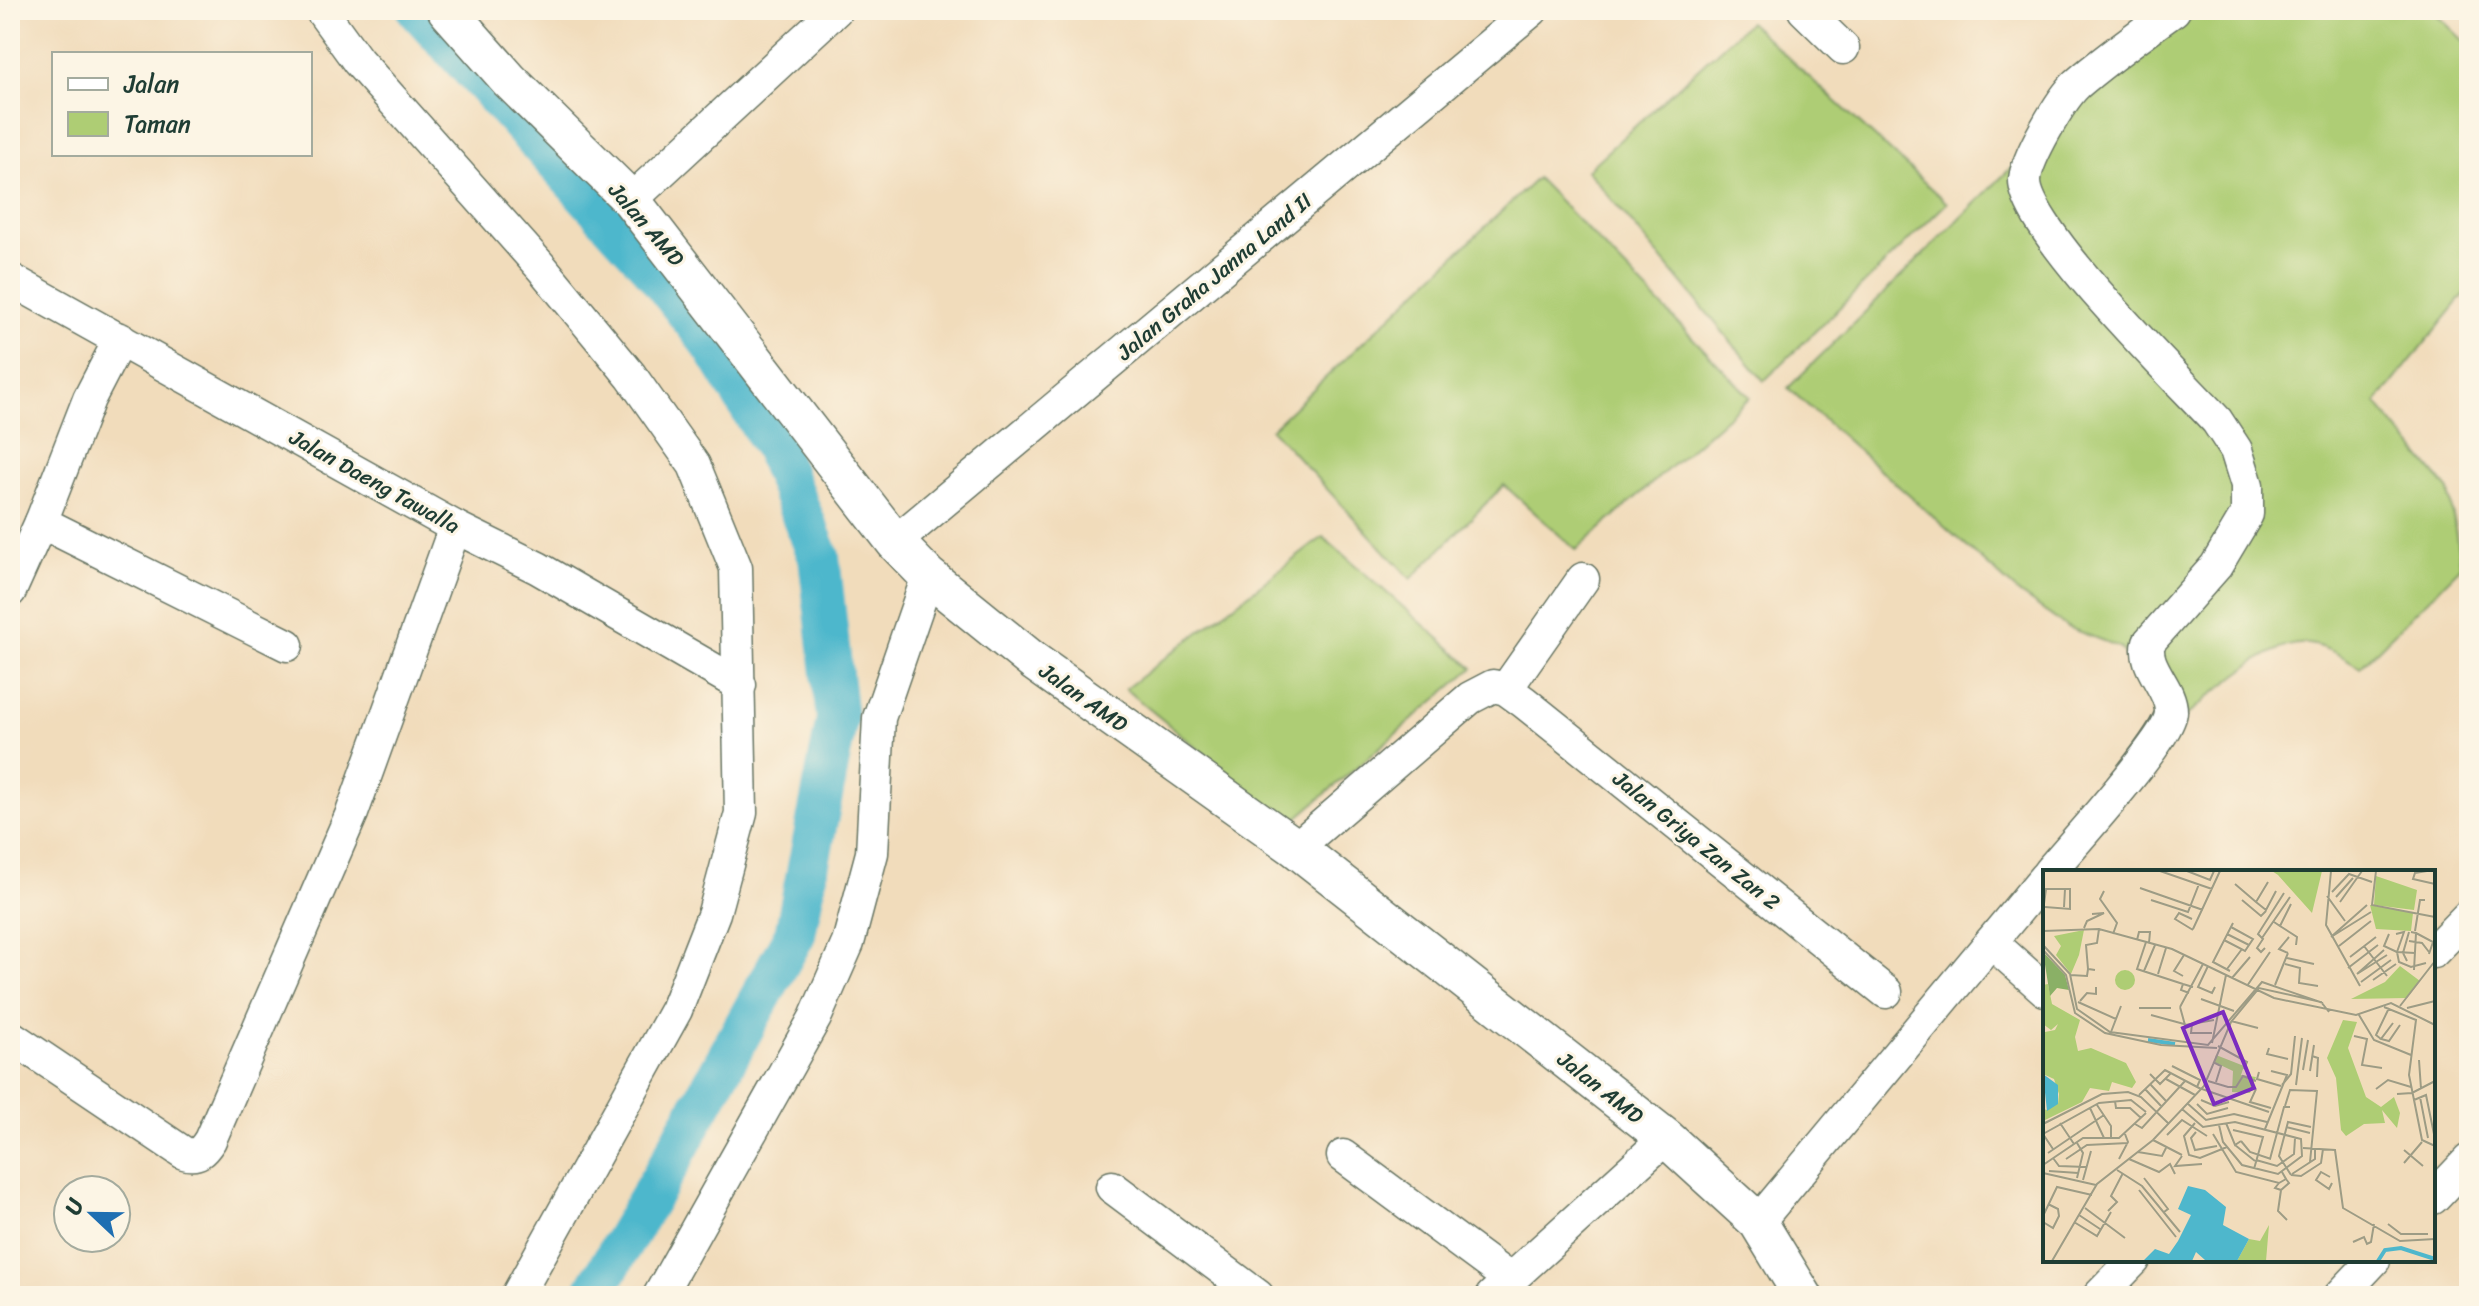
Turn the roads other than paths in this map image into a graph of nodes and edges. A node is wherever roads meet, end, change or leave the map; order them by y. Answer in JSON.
{"nodes":[{"id":1,"x":321,"y":10,"type":"edge"},
{"id":2,"x":447,"y":10,"type":"edge"},
{"id":3,"x":836,"y":10,"type":"edge"},
{"id":4,"x":1532,"y":10,"type":"edge"},
{"id":5,"x":1804,"y":10,"type":"edge"},
{"id":6,"x":2174,"y":10,"type":"edge"},
{"id":7,"x":1843,"y":48,"type":"dead end"},
{"id":8,"x":631,"y":200,"type":"junction"},
{"id":9,"x":10,"y":279,"type":"edge"},
{"id":10,"x":120,"y":339,"type":"junction"},
{"id":11,"x":41,"y":522,"type":"junction"},
{"id":12,"x":455,"y":527,"type":"junction"},
{"id":13,"x":895,"y":542,"type":"junction"},
{"id":14,"x":928,"y":576,"type":"junction"},
{"id":15,"x":1583,"y":579,"type":"dead end"},
{"id":16,"x":10,"y":591,"type":"edge"},
{"id":17,"x":287,"y":645,"type":"dead end"},
{"id":18,"x":740,"y":685,"type":"junction"},
{"id":19,"x":1506,"y":689,"type":"junction"},
{"id":20,"x":1296,"y":848,"type":"junction"},
{"id":21,"x":2051,"y":870,"type":"edge"},
{"id":22,"x":2043,"y":879,"type":"edge"},
{"id":23,"x":2469,"y":915,"type":"edge"},
{"id":24,"x":1991,"y":942,"type":"junction"},
{"id":25,"x":2435,"y":950,"type":"edge"},
{"id":26,"x":2043,"y":988,"type":"edge"},
{"id":27,"x":1886,"y":992,"type":"dead end"},
{"id":28,"x":10,"y":1036,"type":"edge"},
{"id":29,"x":1666,"y":1138,"type":"junction"},
{"id":30,"x":1343,"y":1156,"type":"dead end"},
{"id":31,"x":2469,"y":1160,"type":"edge"},
{"id":32,"x":1112,"y":1187,"type":"dead end"},
{"id":33,"x":2435,"y":1196,"type":"edge"},
{"id":34,"x":1758,"y":1222,"type":"junction"},
{"id":35,"x":2132,"y":1262,"type":"edge"},
{"id":36,"x":2372,"y":1262,"type":"edge"},
{"id":37,"x":1502,"y":1288,"type":"edge"},
{"id":38,"x":517,"y":1296,"type":"edge"},
{"id":39,"x":659,"y":1296,"type":"edge"},
{"id":40,"x":1258,"y":1296,"type":"edge"},
{"id":41,"x":1803,"y":1296,"type":"edge"},
{"id":42,"x":2099,"y":1296,"type":"edge"},
{"id":43,"x":2340,"y":1296,"type":"edge"}],
"edges":[{"from":1,"to":18,"type":"street"},
{"from":2,"to":8,"type":"street","name":"Jalan AMD"},
{"from":3,"to":8,"type":"street"},
{"from":4,"to":13,"type":"street","name":"Jalan Graha Janna Land II"},
{"from":5,"to":7,"type":"street"},
{"from":6,"to":21,"type":"street"},
{"from":8,"to":13,"type":"street","name":"Jalan AMD"},
{"from":9,"to":10,"type":"street","name":"Jalan Daeng Tawalla"},
{"from":10,"to":11,"type":"street"},
{"from":10,"to":12,"type":"street","name":"Jalan Daeng Tawalla"},
{"from":11,"to":16,"type":"street"},
{"from":11,"to":17,"type":"street"},
{"from":12,"to":18,"type":"street","name":"Jalan Daeng Tawalla"},
{"from":12,"to":28,"type":"street"},
{"from":13,"to":14,"type":"street","name":"Jalan AMD"},
{"from":14,"to":20,"type":"street","name":"Jalan AMD"},
{"from":14,"to":39,"type":"street"},
{"from":15,"to":19,"type":"street"},
{"from":18,"to":38,"type":"street"},
{"from":19,"to":20,"type":"street"},
{"from":19,"to":27,"type":"street","name":"Jalan Griya Zan Zan 2"},
{"from":20,"to":29,"type":"street","name":"Jalan AMD"},
{"from":22,"to":24,"type":"street"},
{"from":23,"to":25,"type":"street"},
{"from":24,"to":26,"type":"street"},
{"from":24,"to":34,"type":"street"},
{"from":29,"to":34,"type":"street","name":"Jalan AMD"},
{"from":29,"to":37,"type":"street"},
{"from":30,"to":37,"type":"street"},
{"from":31,"to":33,"type":"street"},
{"from":32,"to":40,"type":"street"},
{"from":34,"to":41,"type":"street","name":"Jalan AMD"},
{"from":35,"to":42,"type":"street"},
{"from":36,"to":43,"type":"street"}]}
